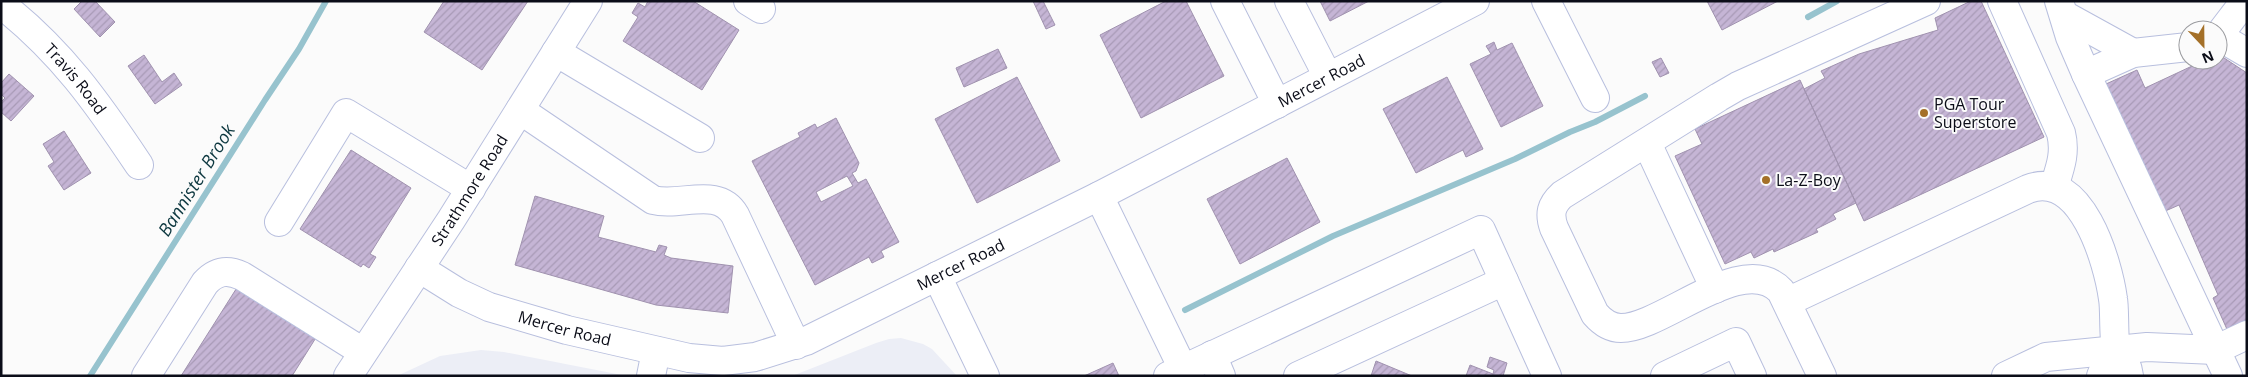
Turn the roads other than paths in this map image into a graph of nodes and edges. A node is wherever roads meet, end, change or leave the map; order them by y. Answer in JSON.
{"nodes":[{"id":1,"x":588,"y":1,"type":"edge"},
{"id":2,"x":1225,"y":1,"type":"edge"},
{"id":3,"x":1289,"y":1,"type":"edge"},
{"id":4,"x":1475,"y":1,"type":"edge"},
{"id":5,"x":1546,"y":1,"type":"edge"},
{"id":6,"x":1926,"y":1,"type":"edge"},
{"id":7,"x":2002,"y":1,"type":"edge"},
{"id":8,"x":2245,"y":1,"type":"edge"},
{"id":9,"x":1,"y":4,"type":"edge"},
{"id":10,"x":2061,"y":8,"type":"edge"},
{"id":11,"x":2228,"y":24,"type":"edge"},
{"id":12,"x":2228,"y":42,"type":"edge"},
{"id":13,"x":2178,"y":48,"type":"edge"},
{"id":14,"x":556,"y":52,"type":"junction"},
{"id":15,"x":2133,"y":53,"type":"junction"},
{"id":16,"x":2247,"y":54,"type":"edge"},
{"id":17,"x":2086,"y":74,"type":"junction"},
{"id":18,"x":1328,"y":78,"type":"junction"},
{"id":19,"x":1595,"y":98,"type":"dead end"},
{"id":20,"x":1277,"y":104,"type":"junction"},
{"id":21,"x":520,"y":110,"type":"junction"},
{"id":22,"x":700,"y":138,"type":"dead end"},
{"id":23,"x":1647,"y":143,"type":"junction"},
{"id":24,"x":139,"y":165,"type":"dead end"},
{"id":25,"x":2054,"y":187,"type":"junction"},
{"id":26,"x":470,"y":188,"type":"junction"},
{"id":27,"x":1099,"y":196,"type":"junction"},
{"id":28,"x":280,"y":222,"type":"dead end"},
{"id":29,"x":419,"y":268,"type":"junction"},
{"id":30,"x":937,"y":276,"type":"junction"},
{"id":31,"x":1504,"y":281,"type":"junction"},
{"id":32,"x":1715,"y":289,"type":"junction"},
{"id":33,"x":1787,"y":302,"type":"junction"},
{"id":34,"x":2247,"y":335,"type":"edge"},
{"id":35,"x":796,"y":345,"type":"junction"},
{"id":36,"x":2116,"y":348,"type":"junction"},
{"id":37,"x":2215,"y":350,"type":"junction"},
{"id":38,"x":363,"y":352,"type":"junction"},
{"id":39,"x":654,"y":363,"type":"edge"},
{"id":40,"x":1216,"y":366,"type":"edge"},
{"id":41,"x":1176,"y":372,"type":"edge"},
{"id":42,"x":2015,"y":374,"type":"edge"},
{"id":43,"x":146,"y":376,"type":"edge"},
{"id":44,"x":348,"y":376,"type":"edge"},
{"id":45,"x":985,"y":376,"type":"edge"},
{"id":46,"x":1298,"y":376,"type":"edge"},
{"id":47,"x":1547,"y":376,"type":"edge"},
{"id":48,"x":1665,"y":376,"type":"edge"},
{"id":49,"x":1752,"y":376,"type":"edge"},
{"id":50,"x":1822,"y":376,"type":"edge"},
{"id":51,"x":2101,"y":376,"type":"edge"},
{"id":52,"x":2130,"y":376,"type":"edge"},
{"id":53,"x":2228,"y":376,"type":"edge"}],
"edges":[{"from":1,"to":14,"type":"street","name":"Strathmore Road"},
{"from":2,"to":20,"type":"street"},
{"from":3,"to":18,"type":"street"},
{"from":4,"to":18,"type":"street","name":"Mercer Road"},
{"from":5,"to":19,"type":"street"},
{"from":6,"to":23,"type":"street"},
{"from":7,"to":25,"type":"street"},
{"from":8,"to":11,"type":"street"},
{"from":9,"to":24,"type":"street","name":"Travis Road"},
{"from":10,"to":15,"type":"street"},
{"from":10,"to":17,"type":"street"},
{"from":12,"to":16,"type":"street"},
{"from":13,"to":15,"type":"street"},
{"from":14,"to":21,"type":"street","name":"Strathmore Road"},
{"from":14,"to":22,"type":"street"},
{"from":15,"to":17,"type":"street"},
{"from":17,"to":37,"type":"street"},
{"from":18,"to":20,"type":"street","name":"Mercer Road"},
{"from":20,"to":27,"type":"street","name":"Mercer Road"},
{"from":21,"to":26,"type":"street","name":"Strathmore Road"},
{"from":21,"to":35,"type":"street"},
{"from":23,"to":32,"type":"street"},
{"from":23,"to":32,"type":"street"},
{"from":25,"to":33,"type":"street"},
{"from":25,"to":36,"type":"street"},
{"from":26,"to":28,"type":"street"},
{"from":26,"to":29,"type":"street","name":"Strathmore Road"},
{"from":27,"to":30,"type":"street","name":"Mercer Road"},
{"from":27,"to":41,"type":"street"},
{"from":29,"to":38,"type":"street","name":"Strathmore Road"},
{"from":29,"to":39,"type":"street","name":"Mercer Road"},
{"from":30,"to":35,"type":"street","name":"Mercer Road"},
{"from":30,"to":45,"type":"street"},
{"from":31,"to":40,"type":"street"},
{"from":31,"to":46,"type":"street"},
{"from":31,"to":47,"type":"street"},
{"from":32,"to":33,"type":"street"},
{"from":33,"to":50,"type":"street"},
{"from":34,"to":37,"type":"street"},
{"from":35,"to":39,"type":"street","name":"Mercer Road"},
{"from":36,"to":37,"type":"street"},
{"from":36,"to":42,"type":"street"},
{"from":36,"to":51,"type":"street"},
{"from":36,"to":52,"type":"street"},
{"from":37,"to":53,"type":"street"},
{"from":38,"to":43,"type":"street"},
{"from":38,"to":44,"type":"street","name":"Strathmore Road"},
{"from":40,"to":41,"type":"street"},
{"from":48,"to":49,"type":"street"}]}
